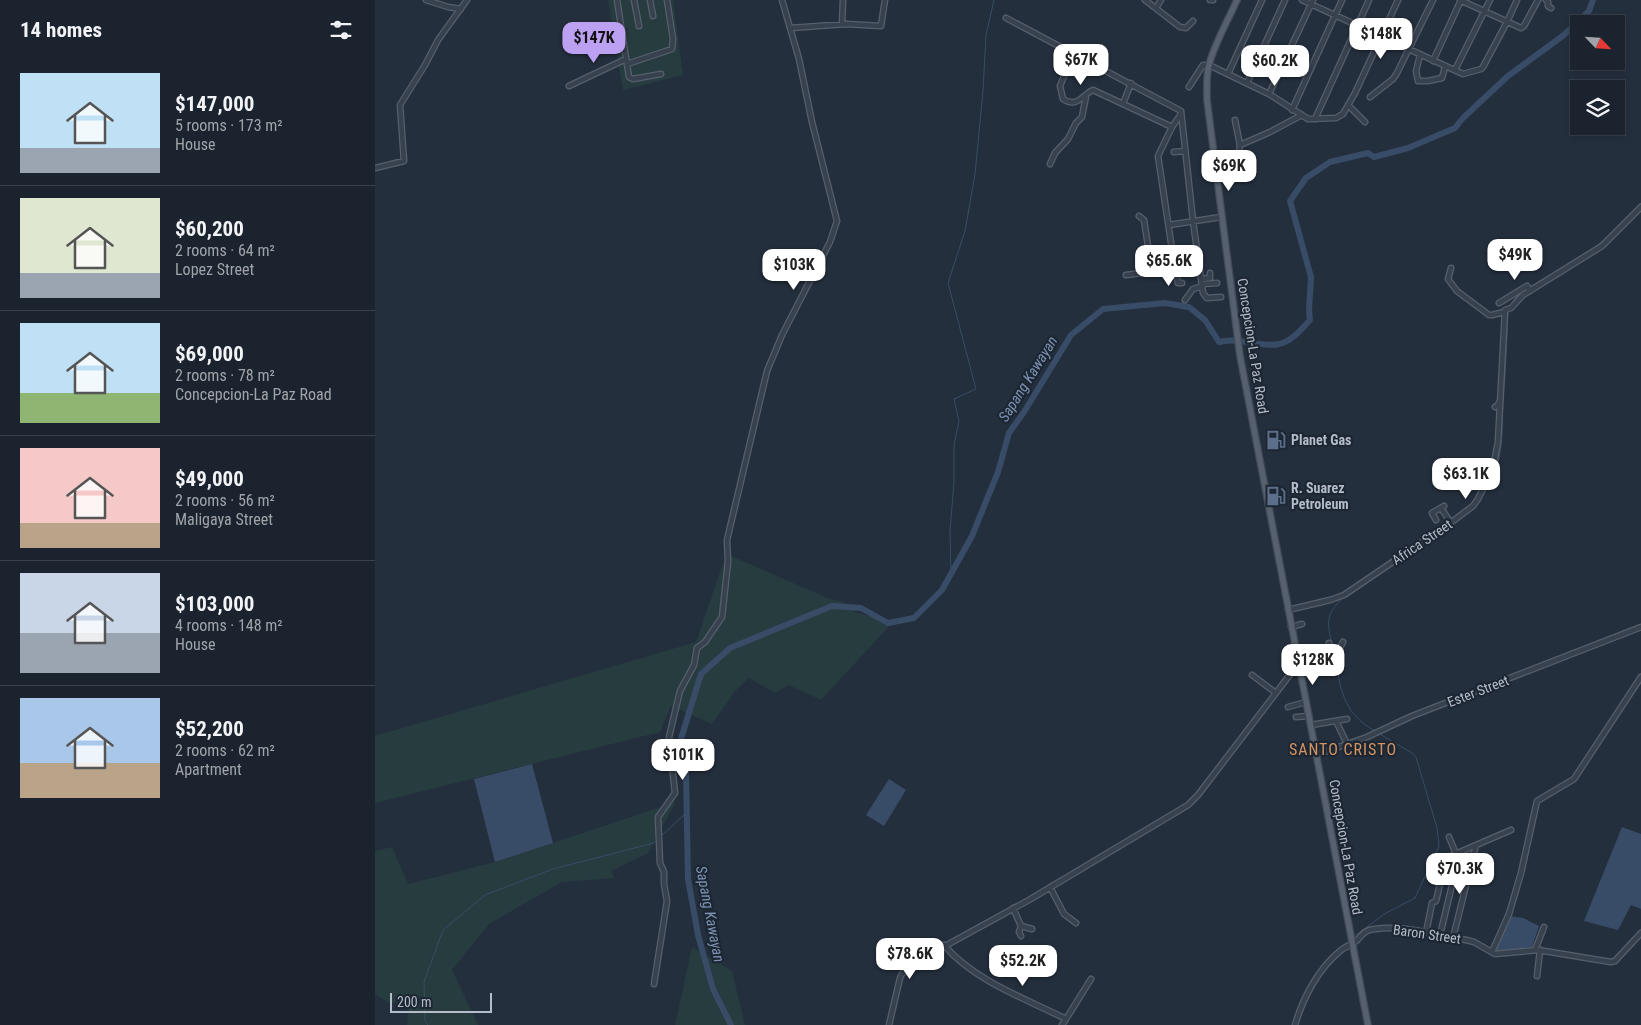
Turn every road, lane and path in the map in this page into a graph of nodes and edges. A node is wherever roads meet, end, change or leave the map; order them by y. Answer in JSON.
{"nodes":[{"id":1,"x":426,"y":0,"type":"edge"},
{"id":2,"x":467,"y":0,"type":"edge"},
{"id":3,"x":617,"y":0,"type":"edge"},
{"id":4,"x":634,"y":0,"type":"edge"},
{"id":5,"x":650,"y":0,"type":"edge"},
{"id":6,"x":667,"y":0,"type":"edge"},
{"id":7,"x":781,"y":0,"type":"edge"},
{"id":8,"x":843,"y":0,"type":"edge"},
{"id":9,"x":885,"y":0,"type":"edge"},
{"id":10,"x":1145,"y":0,"type":"edge"},
{"id":11,"x":1161,"y":0,"type":"edge"},
{"id":12,"x":1237,"y":0,"type":"edge"},
{"id":13,"x":1262,"y":0,"type":"edge"},
{"id":14,"x":1285,"y":0,"type":"edge"},
{"id":15,"x":1302,"y":0,"type":"edge"},
{"id":16,"x":1342,"y":0,"type":"edge"},
{"id":17,"x":1369,"y":0,"type":"edge"},
{"id":18,"x":1398,"y":0,"type":"edge"},
{"id":19,"x":1433,"y":0,"type":"edge"},
{"id":20,"x":1461,"y":0,"type":"edge"},
{"id":21,"x":1490,"y":0,"type":"edge"},
{"id":22,"x":1517,"y":0,"type":"edge"},
{"id":23,"x":1539,"y":0,"type":"edge"},
{"id":24,"x":1546,"y":0,"type":"edge"},
{"id":25,"x":1312,"y":2,"type":"edge"},
{"id":26,"x":1157,"y":8,"type":"junction"},
{"id":27,"x":1551,"y":8,"type":"dead end"},
{"id":28,"x":461,"y":9,"type":"junction"},
{"id":29,"x":1485,"y":11,"type":"junction"},
{"id":30,"x":653,"y":16,"type":"dead end"},
{"id":31,"x":1335,"y":16,"type":"junction"},
{"id":32,"x":1006,"y":18,"type":"dead end"},
{"id":33,"x":1193,"y":21,"type":"dead end"},
{"id":34,"x":1507,"y":22,"type":"junction"},
{"id":35,"x":842,"y":24,"type":"junction"},
{"id":36,"x":1358,"y":25,"type":"junction"},
{"id":37,"x":639,"y":26,"type":"dead end"},
{"id":38,"x":791,"y":28,"type":"junction"},
{"id":39,"x":1381,"y":36,"type":"junction"},
{"id":40,"x":1409,"y":49,"type":"junction"},
{"id":41,"x":1073,"y":54,"type":"junction"},
{"id":42,"x":1420,"y":54,"type":"junction"},
{"id":43,"x":1433,"y":61,"type":"junction"},
{"id":44,"x":627,"y":62,"type":"junction"},
{"id":45,"x":1209,"y":65,"type":"junction"},
{"id":46,"x":1445,"y":67,"type":"junction"},
{"id":47,"x":1455,"y":70,"type":"junction"},
{"id":48,"x":661,"y":74,"type":"dead end"},
{"id":49,"x":1228,"y":74,"type":"junction"},
{"id":50,"x":1247,"y":82,"type":"junction"},
{"id":51,"x":1131,"y":83,"type":"junction"},
{"id":52,"x":569,"y":86,"type":"dead end"},
{"id":53,"x":1189,"y":87,"type":"dead end"},
{"id":54,"x":1269,"y":94,"type":"junction"},
{"id":55,"x":1086,"y":95,"type":"junction"},
{"id":56,"x":1371,"y":97,"type":"dead end"},
{"id":57,"x":1123,"y":104,"type":"junction"},
{"id":58,"x":1348,"y":105,"type":"junction"},
{"id":59,"x":1292,"y":110,"type":"junction"},
{"id":60,"x":1181,"y":114,"type":"junction"},
{"id":61,"x":1302,"y":116,"type":"junction"},
{"id":62,"x":1315,"y":119,"type":"junction"},
{"id":63,"x":1235,"y":120,"type":"dead end"},
{"id":64,"x":1365,"y":122,"type":"dead end"},
{"id":65,"x":1171,"y":127,"type":"junction"},
{"id":66,"x":1240,"y":145,"type":"junction"},
{"id":67,"x":1185,"y":150,"type":"junction"},
{"id":68,"x":1174,"y":152,"type":"dead end"},
{"id":69,"x":1050,"y":164,"type":"dead end"},
{"id":70,"x":1215,"y":164,"type":"junction"},
{"id":71,"x":375,"y":168,"type":"edge"},
{"id":72,"x":1641,"y":207,"type":"edge"},
{"id":73,"x":1139,"y":216,"type":"dead end"},
{"id":74,"x":1221,"y":217,"type":"junction"},
{"id":75,"x":1193,"y":221,"type":"junction"},
{"id":76,"x":1169,"y":225,"type":"junction"},
{"id":77,"x":1150,"y":258,"type":"junction"},
{"id":78,"x":1174,"y":259,"type":"junction"},
{"id":79,"x":1199,"y":264,"type":"junction"},
{"id":80,"x":1451,"y":268,"type":"dead end"},
{"id":81,"x":1175,"y":269,"type":"junction"},
{"id":82,"x":1152,"y":272,"type":"junction"},
{"id":83,"x":1210,"y":273,"type":"dead end"},
{"id":84,"x":1125,"y":275,"type":"dead end"},
{"id":85,"x":1217,"y":282,"type":"dead end"},
{"id":86,"x":1182,"y":283,"type":"dead end"},
{"id":87,"x":1202,"y":283,"type":"junction"},
{"id":88,"x":1529,"y":289,"type":"junction"},
{"id":89,"x":1221,"y":297,"type":"dead end"},
{"id":90,"x":1185,"y":300,"type":"dead end"},
{"id":91,"x":1499,"y":303,"type":"dead end"},
{"id":92,"x":1507,"y":309,"type":"junction"},
{"id":93,"x":1501,"y":400,"type":"junction"},
{"id":94,"x":1495,"y":407,"type":"dead end"},
{"id":95,"x":1480,"y":468,"type":"dead end"},
{"id":96,"x":1493,"y":468,"type":"junction"},
{"id":97,"x":1436,"y":520,"type":"dead end"},
{"id":98,"x":1451,"y":522,"type":"junction"},
{"id":99,"x":1287,"y":610,"type":"junction"},
{"id":100,"x":1302,"y":624,"type":"dead end"},
{"id":101,"x":1291,"y":627,"type":"junction"},
{"id":102,"x":1641,"y":627,"type":"edge"},
{"id":103,"x":1343,"y":642,"type":"dead end"},
{"id":104,"x":1329,"y":643,"type":"dead end"},
{"id":105,"x":1295,"y":650,"type":"junction"},
{"id":106,"x":1332,"y":651,"type":"junction"},
{"id":107,"x":1320,"y":653,"type":"junction"},
{"id":108,"x":1298,"y":665,"type":"junction"},
{"id":109,"x":1252,"y":675,"type":"dead end"},
{"id":110,"x":1641,"y":677,"type":"edge"},
{"id":111,"x":1276,"y":693,"type":"junction"},
{"id":112,"x":1306,"y":702,"type":"junction"},
{"id":113,"x":1288,"y":708,"type":"dead end"},
{"id":114,"x":1309,"y":716,"type":"junction"},
{"id":115,"x":1296,"y":717,"type":"dead end"},
{"id":116,"x":1347,"y":719,"type":"dead end"},
{"id":117,"x":1336,"y":721,"type":"junction"},
{"id":118,"x":1311,"y":725,"type":"junction"},
{"id":119,"x":1347,"y":744,"type":"junction"},
{"id":120,"x":1316,"y":755,"type":"junction"},
{"id":121,"x":1511,"y":830,"type":"dead end"},
{"id":122,"x":1449,"y":838,"type":"dead end"},
{"id":123,"x":1475,"y":845,"type":"junction"},
{"id":124,"x":1458,"y":853,"type":"junction"},
{"id":125,"x":1050,"y":887,"type":"junction"},
{"id":126,"x":1013,"y":908,"type":"junction"},
{"id":127,"x":1076,"y":923,"type":"dead end"},
{"id":128,"x":1021,"y":926,"type":"junction"},
{"id":129,"x":1544,"y":927,"type":"dead end"},
{"id":130,"x":1032,"y":929,"type":"dead end"},
{"id":131,"x":1426,"y":933,"type":"junction"},
{"id":132,"x":1641,"y":933,"type":"edge"},
{"id":133,"x":1021,"y":936,"type":"dead end"},
{"id":134,"x":1440,"y":936,"type":"junction"},
{"id":135,"x":1453,"y":938,"type":"junction"},
{"id":136,"x":945,"y":945,"type":"junction"},
{"id":137,"x":1352,"y":945,"type":"junction"},
{"id":138,"x":1537,"y":950,"type":"junction"},
{"id":139,"x":1492,"y":952,"type":"junction"},
{"id":140,"x":1537,"y":976,"type":"dead end"},
{"id":141,"x":1091,"y":979,"type":"dead end"},
{"id":142,"x":654,"y":984,"type":"dead end"},
{"id":143,"x":1067,"y":1019,"type":"junction"},
{"id":144,"x":889,"y":1025,"type":"edge"},
{"id":145,"x":1062,"y":1025,"type":"edge"},
{"id":146,"x":1295,"y":1025,"type":"edge"},
{"id":147,"x":1368,"y":1025,"type":"edge"}],
"edges":[{"from":1,"to":28,"type":"street"},
{"from":2,"to":28,"type":"street"},
{"from":3,"to":44,"type":"street"},
{"from":4,"to":37,"type":"street"},
{"from":5,"to":30,"type":"street"},
{"from":6,"to":44,"type":"street"},
{"from":7,"to":38,"type":"street"},
{"from":8,"to":35,"type":"street"},
{"from":9,"to":35,"type":"street"},
{"from":10,"to":26,"type":"street"},
{"from":11,"to":26,"type":"street"},
{"from":12,"to":45,"type":"main road","name":"Concepcion-La Paz Road"},
{"from":13,"to":49,"type":"street"},
{"from":14,"to":50,"type":"street"},
{"from":15,"to":25,"type":"street"},
{"from":16,"to":31,"type":"street"},
{"from":17,"to":36,"type":"street"},
{"from":18,"to":39,"type":"street"},
{"from":19,"to":40,"type":"street"},
{"from":20,"to":29,"type":"street"},
{"from":20,"to":43,"type":"street"},
{"from":21,"to":29,"type":"street"},
{"from":22,"to":34,"type":"street"},
{"from":23,"to":34,"type":"street"},
{"from":24,"to":27,"type":"street"},
{"from":25,"to":31,"type":"street"},
{"from":25,"to":54,"type":"street"},
{"from":26,"to":33,"type":"street"},
{"from":28,"to":71,"type":"street"},
{"from":29,"to":34,"type":"street"},
{"from":29,"to":47,"type":"street"},
{"from":31,"to":36,"type":"street"},
{"from":31,"to":59,"type":"street"},
{"from":32,"to":41,"type":"street"},
{"from":34,"to":47,"type":"street"},
{"from":35,"to":38,"type":"street"},
{"from":36,"to":39,"type":"street"},
{"from":36,"to":62,"type":"street"},
{"from":38,"to":142,"type":"street"},
{"from":39,"to":40,"type":"street"},
{"from":39,"to":58,"type":"street"},
{"from":40,"to":42,"type":"street"},
{"from":40,"to":56,"type":"street"},
{"from":41,"to":51,"type":"street"},
{"from":41,"to":55,"type":"street"},
{"from":42,"to":43,"type":"street"},
{"from":42,"to":46,"type":"street"},
{"from":43,"to":46,"type":"street"},
{"from":44,"to":48,"type":"street"},
{"from":44,"to":52,"type":"street"},
{"from":45,"to":49,"type":"street"},
{"from":45,"to":53,"type":"street"},
{"from":45,"to":70,"type":"main road","name":"Concepcion-La Paz Road"},
{"from":46,"to":47,"type":"street"},
{"from":49,"to":50,"type":"street"},
{"from":50,"to":54,"type":"street"},
{"from":51,"to":57,"type":"street"},
{"from":51,"to":60,"type":"street"},
{"from":54,"to":59,"type":"street"},
{"from":55,"to":57,"type":"street"},
{"from":55,"to":69,"type":"street"},
{"from":57,"to":65,"type":"street"},
{"from":58,"to":62,"type":"street"},
{"from":58,"to":64,"type":"street"},
{"from":59,"to":61,"type":"street"},
{"from":60,"to":65,"type":"street"},
{"from":60,"to":67,"type":"street"},
{"from":61,"to":62,"type":"street"},
{"from":61,"to":66,"type":"street"},
{"from":63,"to":66,"type":"street"},
{"from":65,"to":76,"type":"street"},
{"from":66,"to":70,"type":"street"},
{"from":67,"to":68,"type":"street"},
{"from":67,"to":75,"type":"street"},
{"from":70,"to":74,"type":"main road","name":"Concepcion-La Paz Road"},
{"from":72,"to":88,"type":"street"},
{"from":73,"to":77,"type":"street"},
{"from":74,"to":75,"type":"street"},
{"from":74,"to":99,"type":"main road","name":"Concepcion-La Paz Road"},
{"from":75,"to":76,"type":"street"},
{"from":75,"to":79,"type":"street"},
{"from":76,"to":78,"type":"street"},
{"from":77,"to":78,"type":"street"},
{"from":77,"to":82,"type":"street"},
{"from":78,"to":81,"type":"street"},
{"from":79,"to":81,"type":"street"},
{"from":79,"to":87,"type":"street"},
{"from":80,"to":92,"type":"street"},
{"from":81,"to":82,"type":"street"},
{"from":81,"to":86,"type":"street"},
{"from":82,"to":84,"type":"street"},
{"from":83,"to":87,"type":"street"},
{"from":85,"to":87,"type":"street"},
{"from":87,"to":89,"type":"street"},
{"from":87,"to":90,"type":"street"},
{"from":88,"to":91,"type":"street"},
{"from":88,"to":92,"type":"street"},
{"from":92,"to":93,"type":"street","name":"Africa Street"},
{"from":93,"to":94,"type":"street"},
{"from":93,"to":96,"type":"street","name":"Africa Street"},
{"from":95,"to":96,"type":"street"},
{"from":96,"to":98,"type":"street","name":"Africa Street"},
{"from":97,"to":98,"type":"street"},
{"from":98,"to":99,"type":"street","name":"Africa Street"},
{"from":99,"to":101,"type":"main road","name":"Concepcion-La Paz Road"},
{"from":100,"to":101,"type":"street"},
{"from":101,"to":105,"type":"main road","name":"Concepcion-La Paz Road"},
{"from":102,"to":119,"type":"street","name":"Ester Street"},
{"from":103,"to":106,"type":"street"},
{"from":104,"to":106,"type":"street"},
{"from":105,"to":107,"type":"street"},
{"from":105,"to":108,"type":"main road","name":"Concepcion-La Paz Road"},
{"from":106,"to":107,"type":"street"},
{"from":107,"to":108,"type":"street"},
{"from":108,"to":111,"type":"street"},
{"from":108,"to":112,"type":"main road","name":"Concepcion-La Paz Road"},
{"from":109,"to":111,"type":"street"},
{"from":110,"to":139,"type":"street"},
{"from":111,"to":125,"type":"street"},
{"from":112,"to":113,"type":"street"},
{"from":112,"to":114,"type":"main road","name":"Concepcion-La Paz Road"},
{"from":114,"to":115,"type":"street"},
{"from":114,"to":118,"type":"main road","name":"Concepcion-La Paz Road"},
{"from":116,"to":117,"type":"street"},
{"from":117,"to":118,"type":"street"},
{"from":117,"to":119,"type":"street"},
{"from":118,"to":120,"type":"main road","name":"Concepcion-La Paz Road"},
{"from":119,"to":120,"type":"street","name":"Ester Street"},
{"from":120,"to":137,"type":"main road","name":"Concepcion-La Paz Road"},
{"from":121,"to":123,"type":"street"},
{"from":122,"to":124,"type":"street"},
{"from":123,"to":124,"type":"street"},
{"from":123,"to":135,"type":"street"},
{"from":124,"to":131,"type":"street"},
{"from":124,"to":134,"type":"street"},
{"from":125,"to":126,"type":"street"},
{"from":125,"to":127,"type":"street"},
{"from":126,"to":128,"type":"street"},
{"from":126,"to":136,"type":"street"},
{"from":128,"to":130,"type":"street"},
{"from":128,"to":133,"type":"street"},
{"from":129,"to":138,"type":"street"},
{"from":131,"to":134,"type":"street","name":"Baron Street"},
{"from":131,"to":137,"type":"street","name":"Baron Street"},
{"from":132,"to":138,"type":"street","name":"Baron Street"},
{"from":134,"to":135,"type":"street","name":"Baron Street"},
{"from":135,"to":139,"type":"street","name":"Baron Street"},
{"from":136,"to":143,"type":"street"},
{"from":136,"to":144,"type":"street"},
{"from":137,"to":146,"type":"street","name":"Baron Street"},
{"from":137,"to":147,"type":"main road","name":"Concepcion-La Paz Road"},
{"from":138,"to":139,"type":"street","name":"Baron Street"},
{"from":138,"to":140,"type":"street"},
{"from":141,"to":143,"type":"street"},
{"from":143,"to":145,"type":"street"}]}
